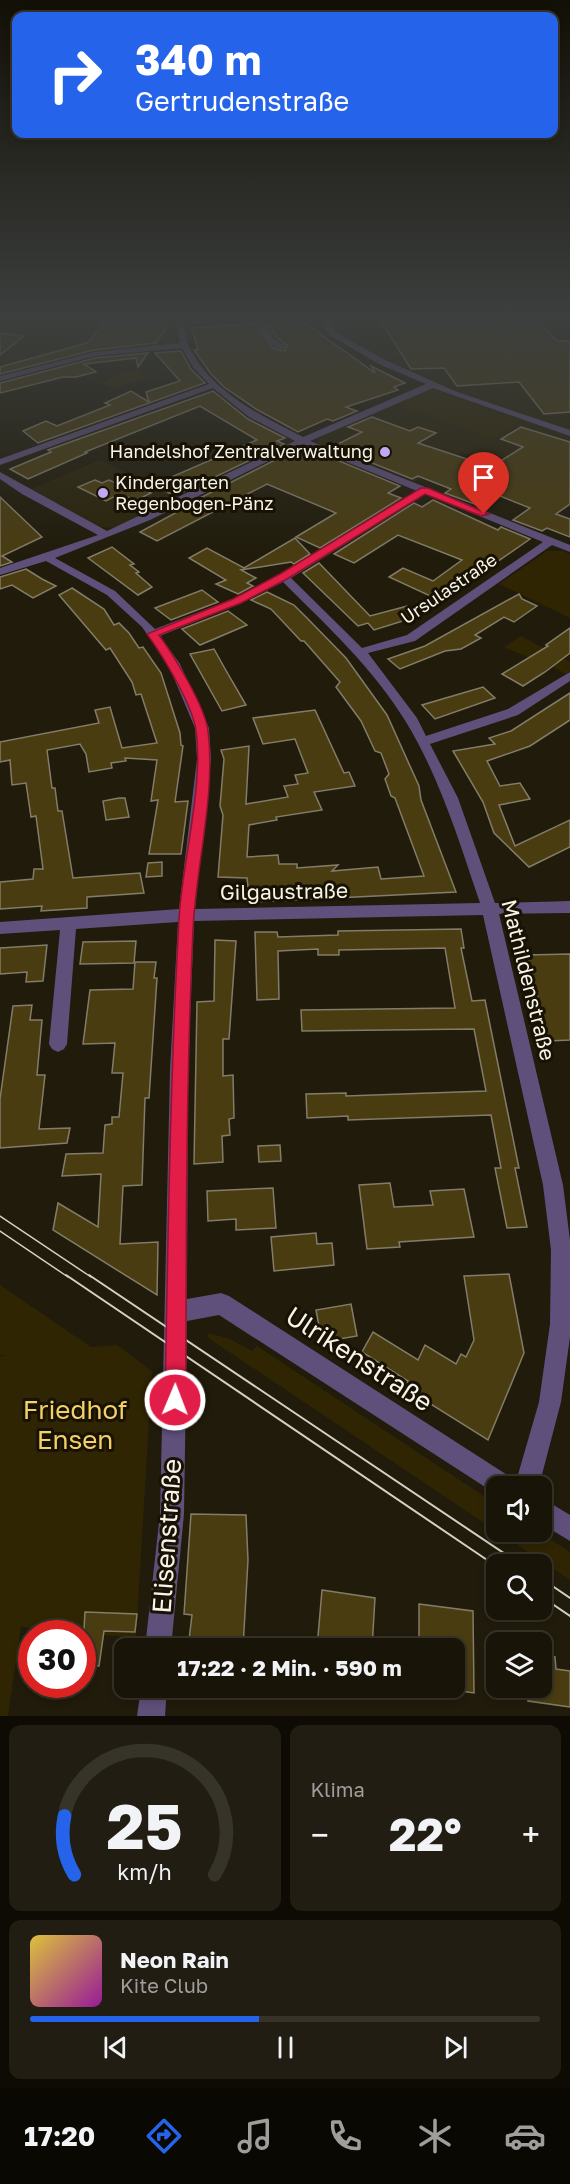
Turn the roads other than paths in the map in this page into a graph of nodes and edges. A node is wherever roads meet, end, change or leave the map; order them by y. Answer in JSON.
{"nodes":[{"id":1,"x":174,"y":397,"type":"edge"},
{"id":2,"x":229,"y":397,"type":"edge"},
{"id":3,"x":399,"y":397,"type":"edge"},
{"id":4,"x":465,"y":397,"type":"edge"},
{"id":5,"x":570,"y":433,"type":"edge"},
{"id":6,"x":303,"y":441,"type":"junction"},
{"id":7,"x":0,"y":462,"type":"edge"},
{"id":8,"x":0,"y":475,"type":"edge"},
{"id":9,"x":425,"y":490,"type":"junction"},
{"id":10,"x":106,"y":536,"type":"junction"},
{"id":11,"x":551,"y":541,"type":"junction"},
{"id":12,"x":570,"y":549,"type":"edge"},
{"id":13,"x":46,"y":557,"type":"junction"},
{"id":14,"x":0,"y":572,"type":"edge"},
{"id":15,"x":284,"y":577,"type":"junction"},
{"id":16,"x":153,"y":634,"type":"junction"},
{"id":17,"x":360,"y":652,"type":"junction"},
{"id":18,"x":570,"y":676,"type":"edge"},
{"id":19,"x":424,"y":741,"type":"junction"},
{"id":20,"x":570,"y":907,"type":"edge"},
{"id":21,"x":490,"y":909,"type":"junction"},
{"id":22,"x":186,"y":915,"type":"junction"},
{"id":23,"x":69,"y":922,"type":"junction"},
{"id":24,"x":0,"y":928,"type":"edge"},
{"id":25,"x":58,"y":1044,"type":"dead end"},
{"id":26,"x":176,"y":1312,"type":"junction"},
{"id":27,"x":488,"y":1476,"type":"edge"},
{"id":28,"x":530,"y":1476,"type":"edge"},
{"id":29,"x":552,"y":1517,"type":"edge"},
{"id":30,"x":570,"y":1529,"type":"edge"},
{"id":31,"x":159,"y":1638,"type":"edge"},
{"id":32,"x":153,"y":1698,"type":"edge"},
{"id":33,"x":151,"y":1716,"type":"edge"}],
"edges":[{"from":1,"to":7,"type":"street"},
{"from":2,"to":6,"type":"street"},
{"from":3,"to":6,"type":"street"},
{"from":4,"to":5,"type":"street"},
{"from":6,"to":9,"type":"street"},
{"from":6,"to":10,"type":"street"},
{"from":8,"to":10,"type":"street"},
{"from":9,"to":11,"type":"street"},
{"from":9,"to":15,"type":"street"},
{"from":10,"to":13,"type":"street"},
{"from":11,"to":12,"type":"street"},
{"from":11,"to":17,"type":"street","name":"Ursulastraße"},
{"from":13,"to":14,"type":"street"},
{"from":13,"to":16,"type":"street","name":"Elisenstraße"},
{"from":15,"to":16,"type":"street"},
{"from":15,"to":17,"type":"street","name":"Mathildenstraße"},
{"from":16,"to":22,"type":"street","name":"Elisenstraße"},
{"from":17,"to":19,"type":"street","name":"Mathildenstraße"},
{"from":18,"to":19,"type":"street"},
{"from":19,"to":21,"type":"street","name":"Mathildenstraße"},
{"from":20,"to":21,"type":"street","name":"Gilgaustraße"},
{"from":21,"to":22,"type":"street","name":"Gilgaustraße"},
{"from":21,"to":28,"type":"street","name":"Mathildenstraße"},
{"from":22,"to":23,"type":"street","name":"Gilgaustraße"},
{"from":22,"to":26,"type":"street","name":"Elisenstraße"},
{"from":23,"to":24,"type":"street","name":"Gilgaustraße"},
{"from":23,"to":25,"type":"street"},
{"from":26,"to":27,"type":"street","name":"Ulrikenstraße"},
{"from":26,"to":31,"type":"street","name":"Elisenstraße"},
{"from":29,"to":30,"type":"street"},
{"from":32,"to":33,"type":"street"}]}
